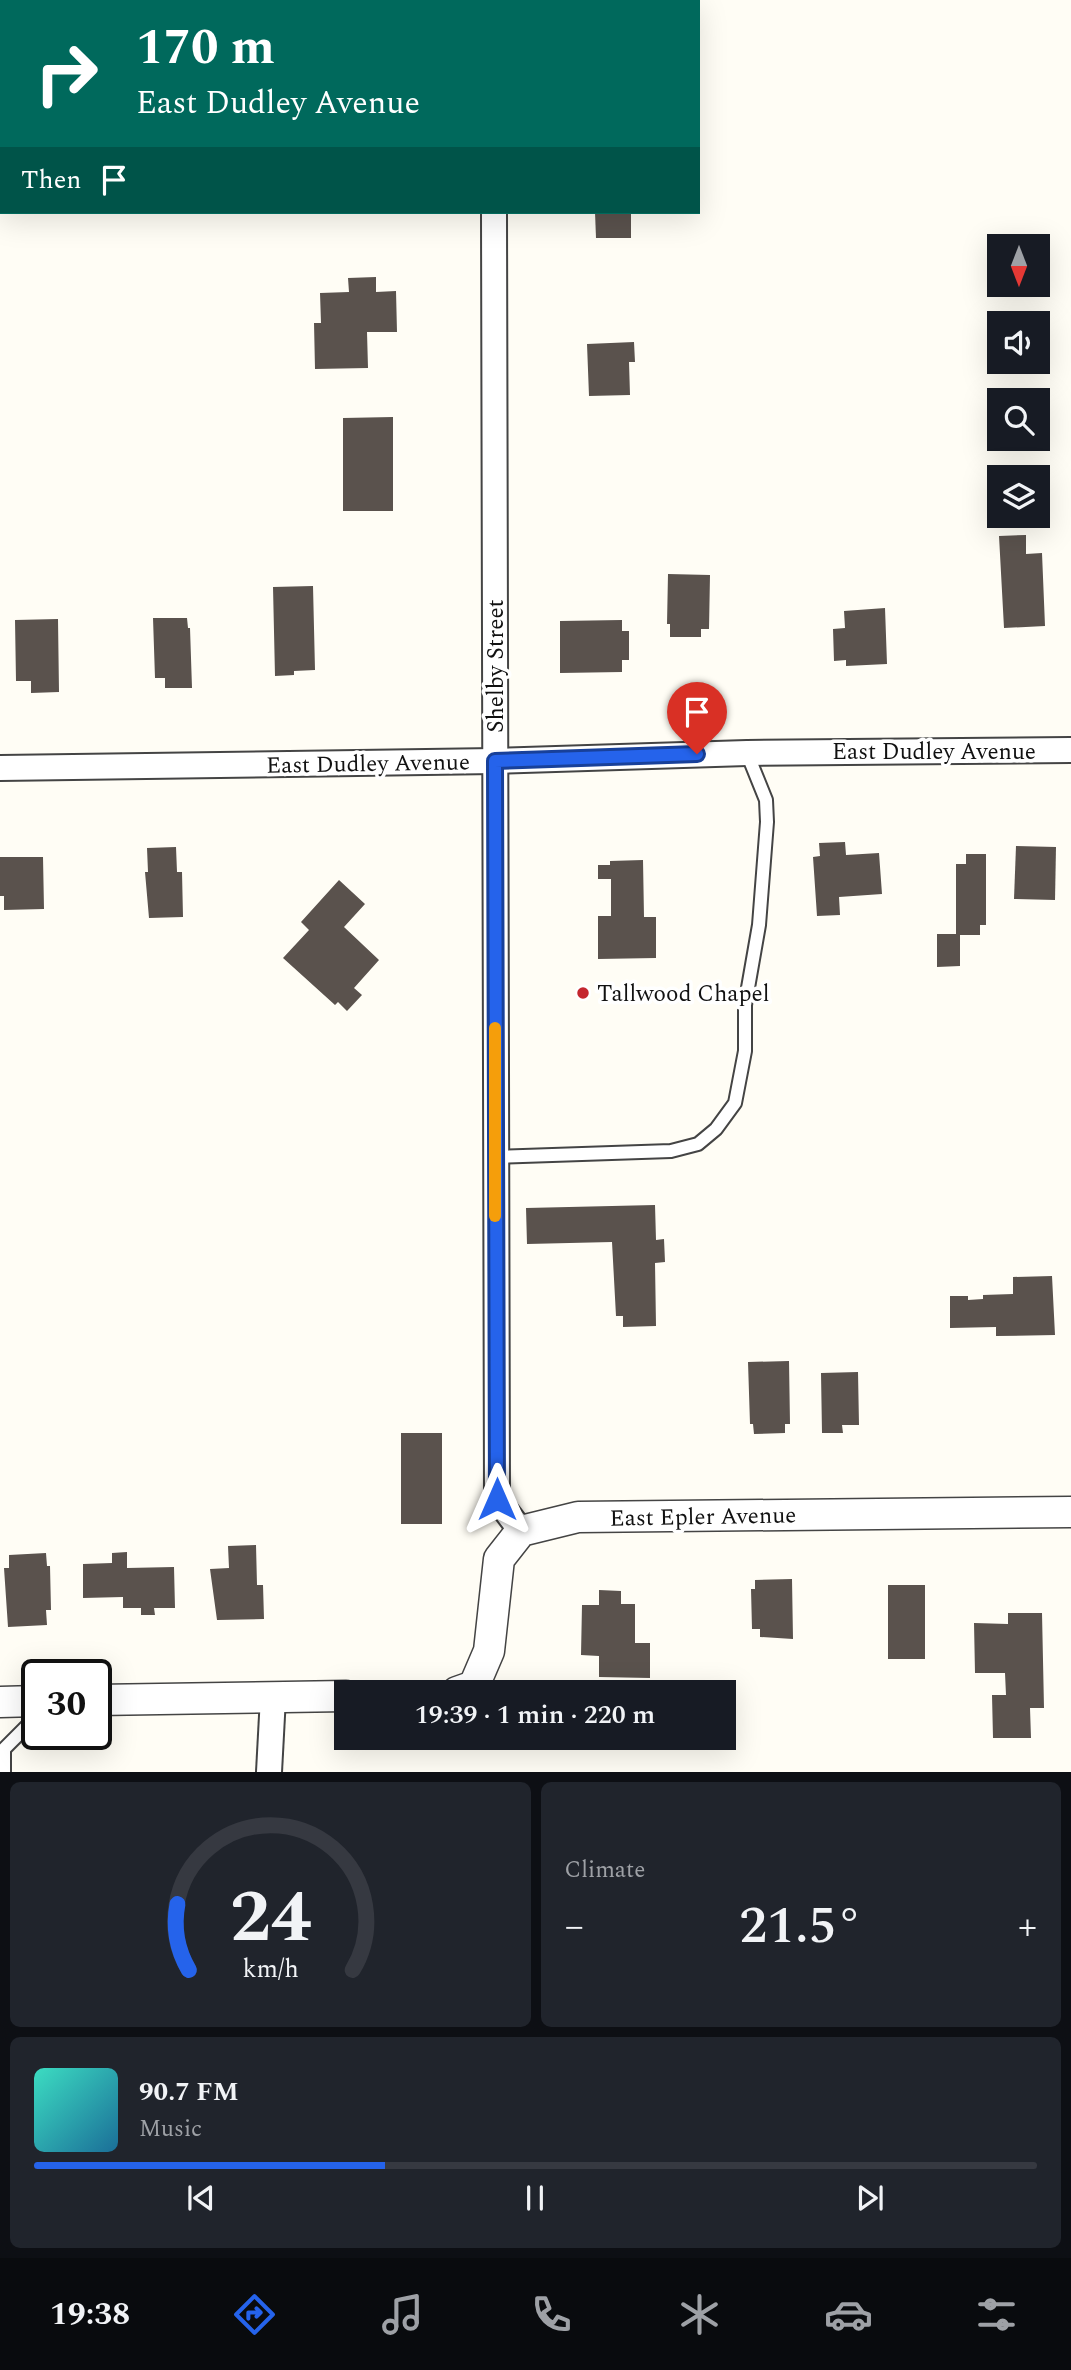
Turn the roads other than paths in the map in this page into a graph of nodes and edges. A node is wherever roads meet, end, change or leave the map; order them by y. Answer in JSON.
{"nodes":[{"id":1,"x":494,"y":214,"type":"edge"},
{"id":2,"x":1071,"y":750,"type":"edge"},
{"id":3,"x":747,"y":752,"type":"junction"},
{"id":4,"x":495,"y":761,"type":"junction"},
{"id":5,"x":0,"y":768,"type":"edge"},
{"id":6,"x":495,"y":1157,"type":"junction"},
{"id":7,"x":1071,"y":1512,"type":"edge"},
{"id":8,"x":521,"y":1531,"type":"junction"},
{"id":9,"x":477,"y":1680,"type":"edge"},
{"id":10,"x":334,"y":1696,"type":"edge"},
{"id":11,"x":273,"y":1697,"type":"junction"},
{"id":12,"x":112,"y":1700,"type":"edge"},
{"id":13,"x":21,"y":1701,"type":"edge"},
{"id":14,"x":0,"y":1702,"type":"edge"},
{"id":15,"x":21,"y":1732,"type":"edge"},
{"id":16,"x":4,"y":1772,"type":"edge"},
{"id":17,"x":269,"y":1772,"type":"edge"}],
"edges":[{"from":1,"to":4,"type":"street","name":"Shelby Street"},
{"from":2,"to":3,"type":"street","name":"East Dudley Avenue"},
{"from":3,"to":4,"type":"street","name":"East Dudley Avenue"},
{"from":3,"to":6,"type":"lane"},
{"from":4,"to":5,"type":"street","name":"East Dudley Avenue"},
{"from":4,"to":6,"type":"street","name":"Shelby Street"},
{"from":6,"to":8,"type":"street","name":"Shelby Street"},
{"from":7,"to":8,"type":"street","name":"East Epler Avenue"},
{"from":8,"to":9,"type":"street"},
{"from":10,"to":11,"type":"street"},
{"from":11,"to":12,"type":"street"},
{"from":11,"to":17,"type":"street"},
{"from":13,"to":14,"type":"street"},
{"from":15,"to":16,"type":"lane"}]}
